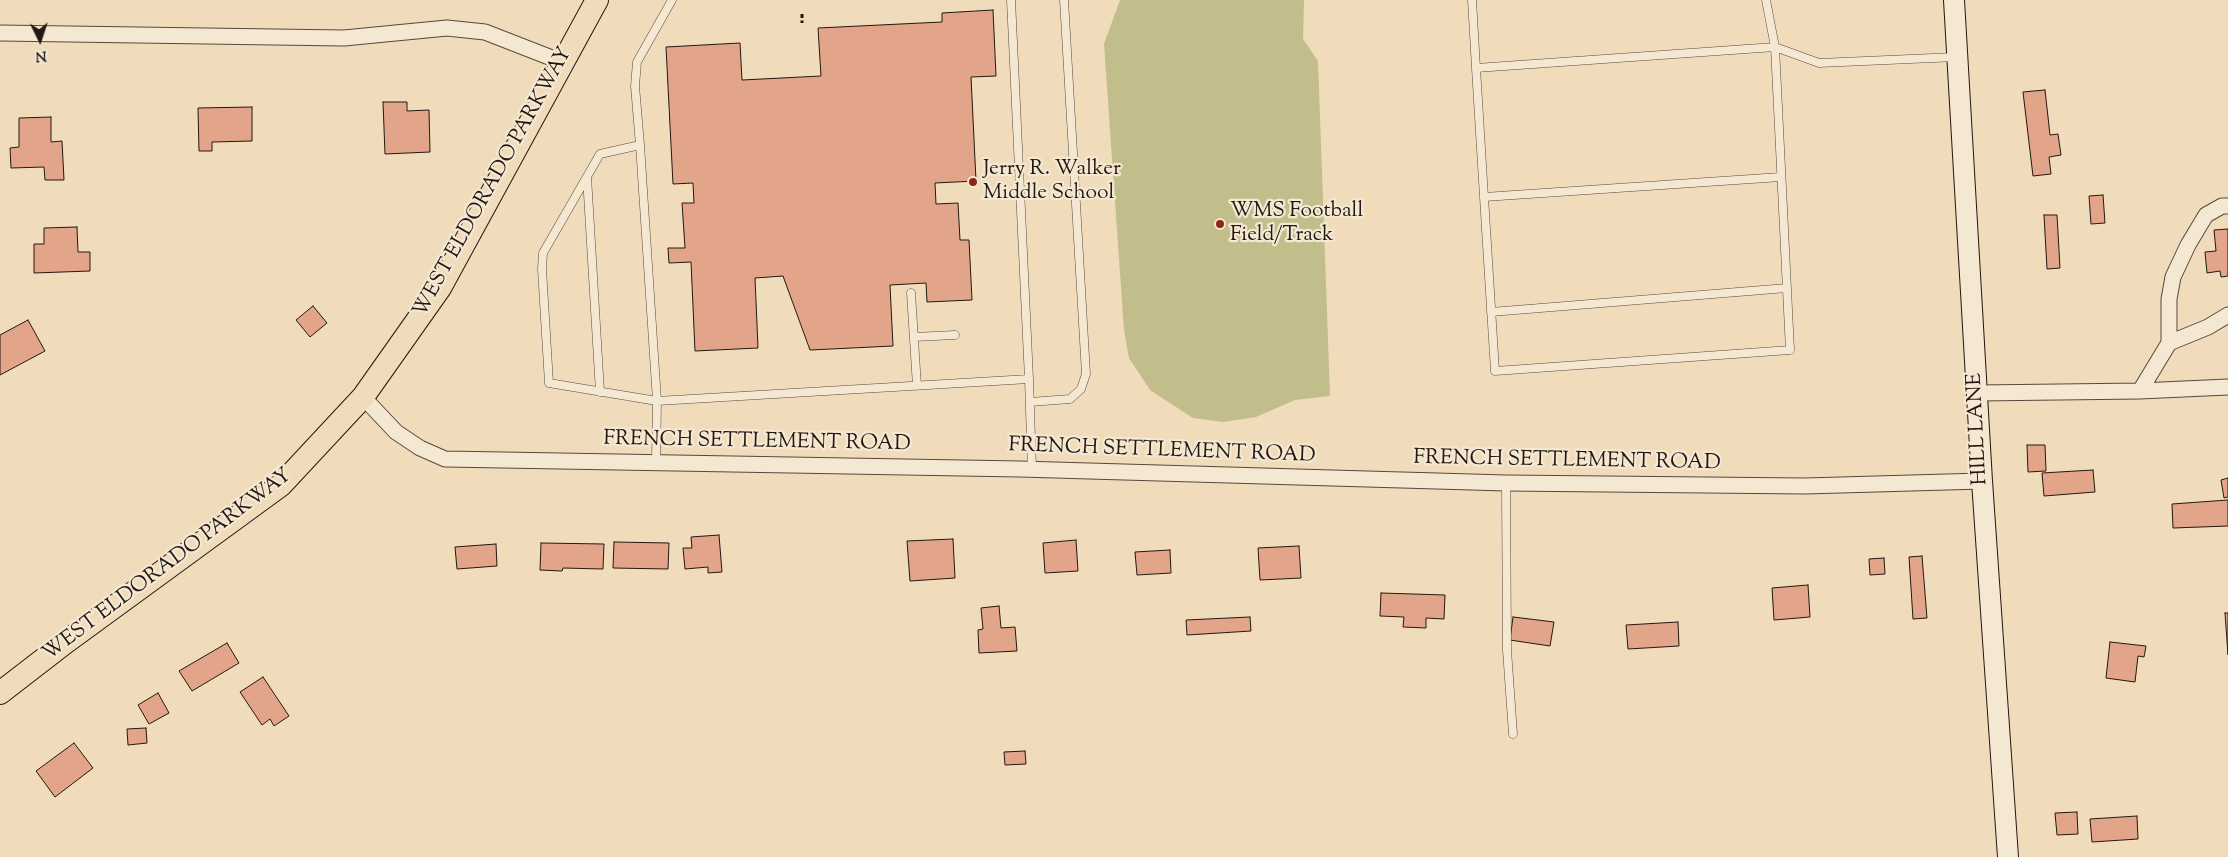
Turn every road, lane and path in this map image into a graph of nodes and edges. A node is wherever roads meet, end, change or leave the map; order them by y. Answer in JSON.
{"nodes":[{"id":1,"x":597,"y":0,"type":"edge"},
{"id":2,"x":672,"y":0,"type":"edge"},
{"id":3,"x":1011,"y":0,"type":"edge"},
{"id":4,"x":1064,"y":0,"type":"edge"},
{"id":5,"x":1472,"y":0,"type":"edge"},
{"id":6,"x":1766,"y":0,"type":"edge"},
{"id":7,"x":1954,"y":0,"type":"edge"},
{"id":8,"x":802,"y":14,"type":"dead end"},
{"id":9,"x":802,"y":23,"type":"dead end"},
{"id":10,"x":0,"y":33,"type":"edge"},
{"id":11,"x":1775,"y":47,"type":"junction"},
{"id":12,"x":1958,"y":57,"type":"junction"},
{"id":13,"x":562,"y":62,"type":"junction"},
{"id":14,"x":1476,"y":68,"type":"junction"},
{"id":15,"x":640,"y":145,"type":"junction"},
{"id":16,"x":587,"y":177,"type":"junction"},
{"id":17,"x":1781,"y":177,"type":"junction"},
{"id":18,"x":1484,"y":198,"type":"junction"},
{"id":19,"x":2228,"y":206,"type":"edge"},
{"id":20,"x":1787,"y":288,"type":"junction"},
{"id":21,"x":911,"y":293,"type":"dead end"},
{"id":22,"x":1491,"y":312,"type":"junction"},
{"id":23,"x":2228,"y":315,"type":"edge"},
{"id":24,"x":955,"y":335,"type":"dead end"},
{"id":25,"x":914,"y":337,"type":"junction"},
{"id":26,"x":2169,"y":343,"type":"junction"},
{"id":27,"x":1029,"y":379,"type":"junction"},
{"id":28,"x":917,"y":386,"type":"junction"},
{"id":29,"x":2228,"y":387,"type":"edge"},
{"id":30,"x":2140,"y":391,"type":"junction"},
{"id":31,"x":600,"y":392,"type":"junction"},
{"id":32,"x":1978,"y":393,"type":"junction"},
{"id":33,"x":363,"y":397,"type":"junction"},
{"id":34,"x":657,"y":401,"type":"junction"},
{"id":35,"x":1030,"y":402,"type":"junction"},
{"id":36,"x":656,"y":463,"type":"junction"},
{"id":37,"x":1032,"y":470,"type":"junction"},
{"id":38,"x":1982,"y":481,"type":"junction"},
{"id":39,"x":1506,"y":483,"type":"junction"},
{"id":40,"x":0,"y":693,"type":"edge"},
{"id":41,"x":1513,"y":734,"type":"dead end"},
{"id":42,"x":2008,"y":857,"type":"edge"}],
"edges":[{"from":1,"to":13,"type":"main road","name":"WEST ELDORADO PARKWAY"},
{"from":2,"to":15,"type":"lane"},
{"from":3,"to":27,"type":"lane"},
{"from":4,"to":35,"type":"lane"},
{"from":5,"to":14,"type":"lane"},
{"from":6,"to":11,"type":"lane"},
{"from":7,"to":12,"type":"street","name":"HILL LANE"},
{"from":8,"to":9,"type":"path"},
{"from":10,"to":13,"type":"street"},
{"from":11,"to":12,"type":"lane"},
{"from":11,"to":14,"type":"lane"},
{"from":11,"to":17,"type":"lane"},
{"from":12,"to":32,"type":"street","name":"HILL LANE"},
{"from":13,"to":33,"type":"main road","name":"WEST ELDORADO PARKWAY"},
{"from":14,"to":18,"type":"lane"},
{"from":15,"to":16,"type":"lane"},
{"from":15,"to":34,"type":"lane"},
{"from":16,"to":31,"type":"lane"},
{"from":16,"to":31,"type":"lane"},
{"from":17,"to":18,"type":"lane"},
{"from":17,"to":20,"type":"lane"},
{"from":18,"to":22,"type":"lane"},
{"from":19,"to":26,"type":"street"},
{"from":20,"to":22,"type":"lane"},
{"from":20,"to":22,"type":"lane"},
{"from":21,"to":25,"type":"lane"},
{"from":23,"to":26,"type":"street"},
{"from":24,"to":25,"type":"lane"},
{"from":25,"to":28,"type":"lane"},
{"from":26,"to":30,"type":"street"},
{"from":27,"to":28,"type":"lane"},
{"from":27,"to":35,"type":"lane"},
{"from":28,"to":34,"type":"lane"},
{"from":29,"to":30,"type":"street"},
{"from":30,"to":32,"type":"street"},
{"from":31,"to":34,"type":"lane"},
{"from":32,"to":38,"type":"street","name":"HILL LANE"},
{"from":33,"to":36,"type":"street","name":"FRENCH SETTLEMENT ROAD"},
{"from":33,"to":40,"type":"main road","name":"WEST ELDORADO PARKWAY"},
{"from":34,"to":36,"type":"lane"},
{"from":35,"to":37,"type":"lane"},
{"from":36,"to":37,"type":"street","name":"FRENCH SETTLEMENT ROAD"},
{"from":37,"to":39,"type":"street","name":"FRENCH SETTLEMENT ROAD"},
{"from":38,"to":39,"type":"street","name":"FRENCH SETTLEMENT ROAD"},
{"from":38,"to":42,"type":"street","name":"HILL LANE"},
{"from":39,"to":41,"type":"lane"}]}
